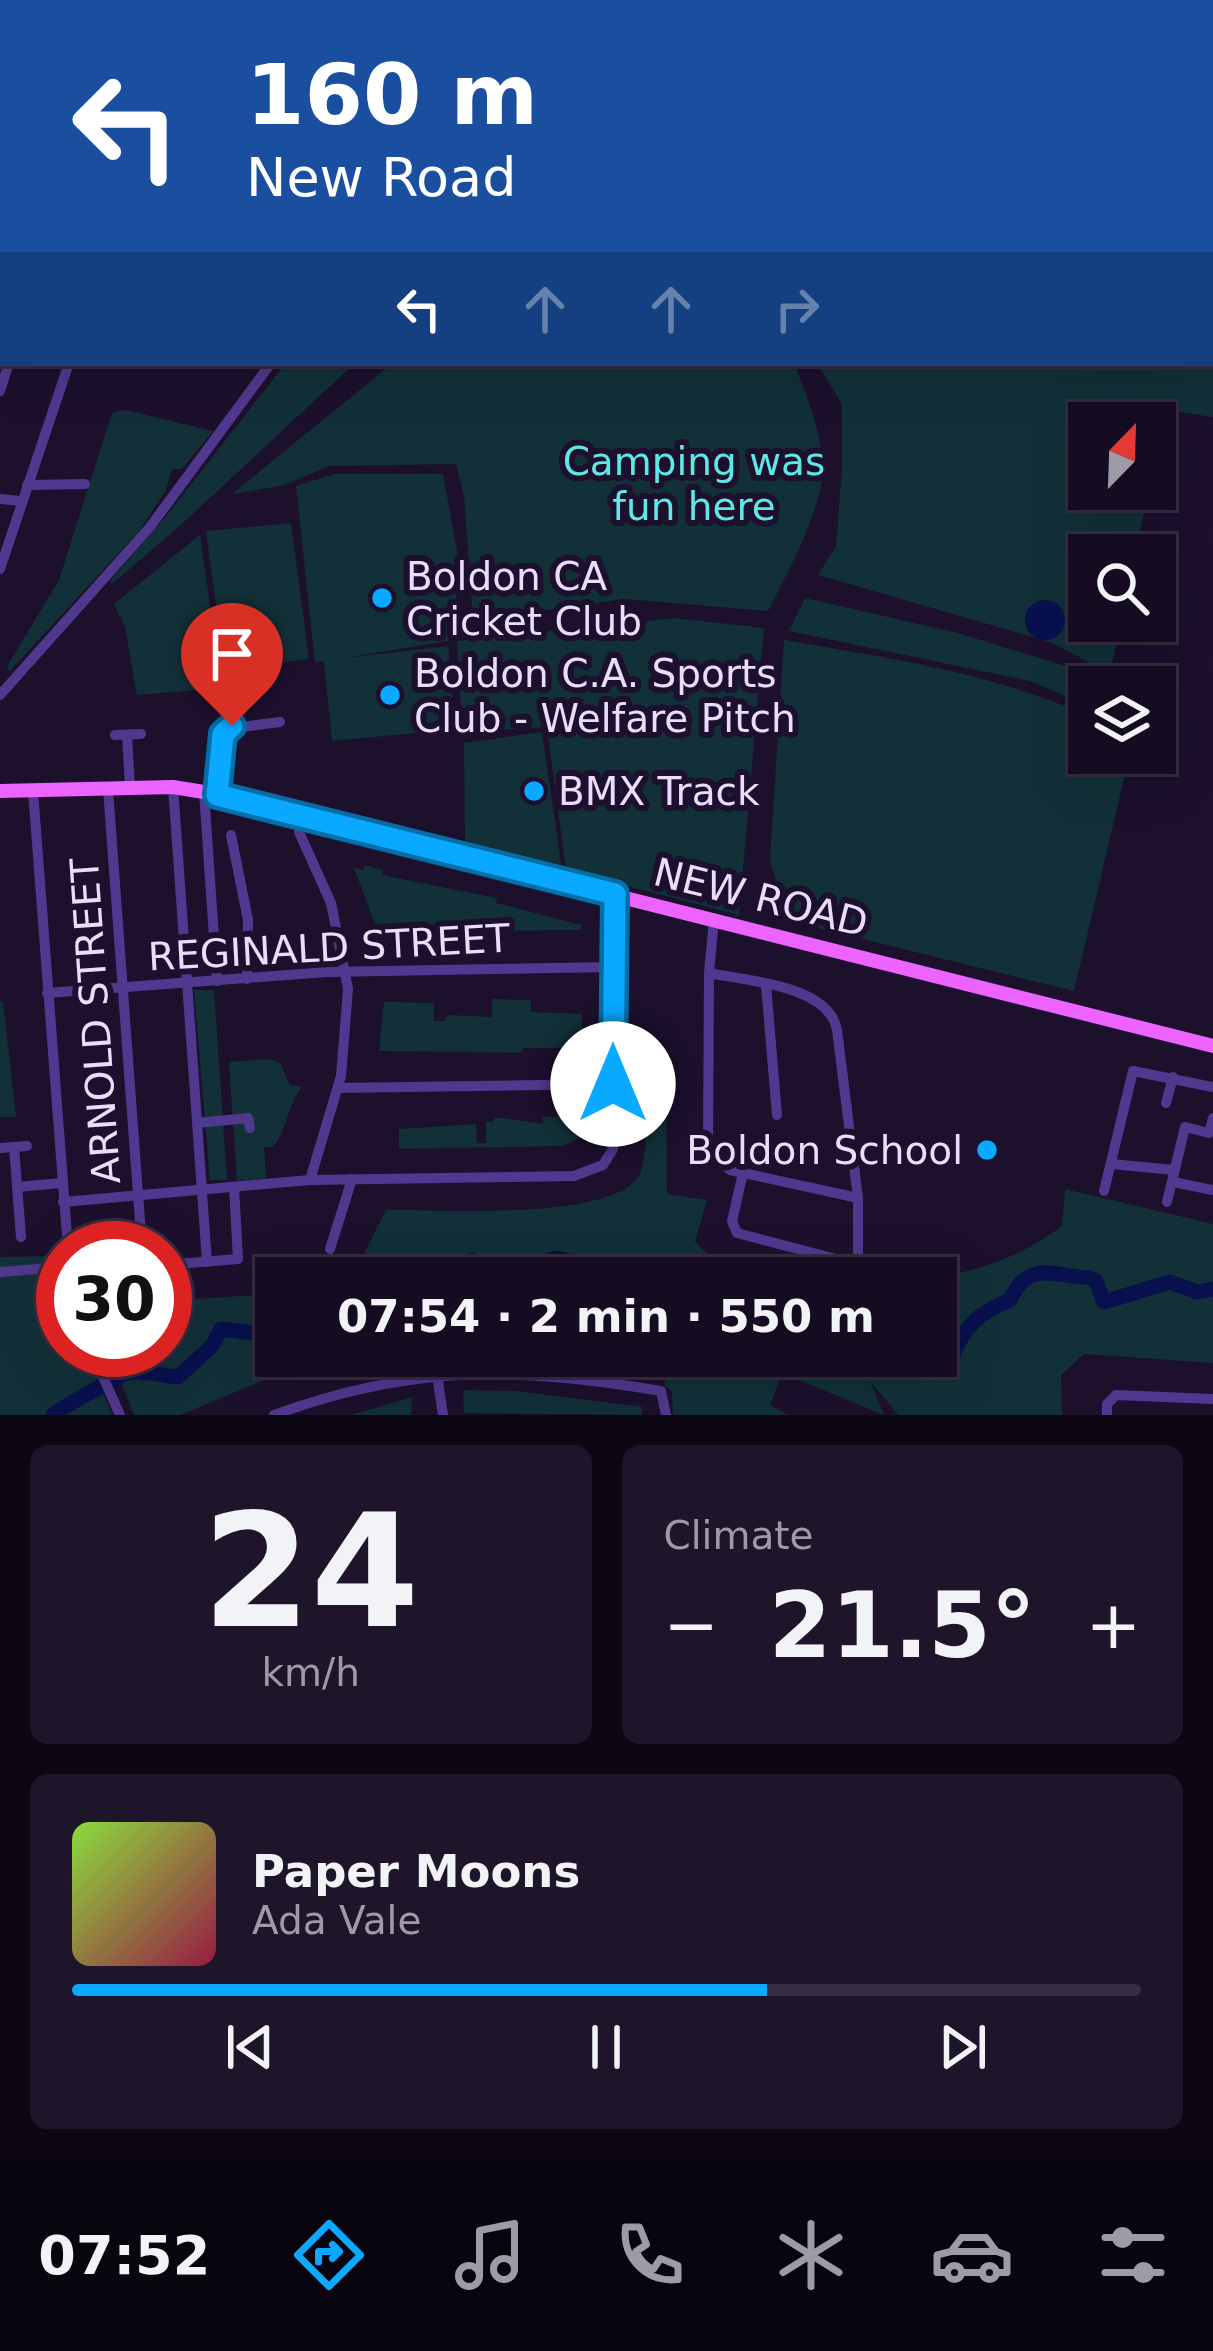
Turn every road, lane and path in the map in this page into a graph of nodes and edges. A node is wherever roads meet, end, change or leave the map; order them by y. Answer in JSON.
{"nodes":[{"id":1,"x":68,"y":366,"type":"edge"},
{"id":2,"x":269,"y":366,"type":"edge"},
{"id":3,"x":85,"y":484,"type":"dead end"},
{"id":4,"x":27,"y":485,"type":"junction"},
{"id":5,"x":0,"y":499,"type":"edge"},
{"id":6,"x":21,"y":501,"type":"junction"},
{"id":7,"x":0,"y":569,"type":"edge"},
{"id":8,"x":1,"y":691,"type":"edge"},
{"id":9,"x":280,"y":722,"type":"dead end"},
{"id":10,"x":142,"y":734,"type":"dead end"},
{"id":11,"x":173,"y":787,"type":"junction"},
{"id":12,"x":130,"y":788,"type":"junction"},
{"id":13,"x":108,"y":789,"type":"junction"},
{"id":14,"x":0,"y":791,"type":"edge"},
{"id":15,"x":34,"y":791,"type":"junction"},
{"id":16,"x":215,"y":794,"type":"junction"},
{"id":17,"x":301,"y":815,"type":"junction"},
{"id":18,"x":231,"y":835,"type":"dead end"},
{"id":19,"x":615,"y":894,"type":"junction"},
{"id":20,"x":714,"y":919,"type":"junction"},
{"id":21,"x":614,"y":967,"type":"junction"},
{"id":22,"x":347,"y":972,"type":"junction"},
{"id":23,"x":709,"y":973,"type":"junction"},
{"id":24,"x":247,"y":979,"type":"junction"},
{"id":25,"x":218,"y":981,"type":"junction"},
{"id":26,"x":185,"y":983,"type":"junction"},
{"id":27,"x":766,"y":985,"type":"junction"},
{"id":28,"x":121,"y":988,"type":"junction"},
{"id":29,"x":47,"y":993,"type":"junction"},
{"id":30,"x":1213,"y":1046,"type":"edge"},
{"id":31,"x":1173,"y":1077,"type":"junction"},
{"id":32,"x":613,"y":1084,"type":"junction"},
{"id":33,"x":1213,"y":1087,"type":"edge"},
{"id":34,"x":338,"y":1088,"type":"junction"},
{"id":35,"x":1166,"y":1103,"type":"dead end"},
{"id":36,"x":778,"y":1115,"type":"dead end"},
{"id":37,"x":1213,"y":1118,"type":"edge"},
{"id":38,"x":248,"y":1119,"type":"dead end"},
{"id":39,"x":197,"y":1123,"type":"junction"},
{"id":40,"x":14,"y":1147,"type":"edge"},
{"id":41,"x":1111,"y":1164,"type":"junction"},
{"id":42,"x":743,"y":1173,"type":"junction"},
{"id":43,"x":1174,"y":1176,"type":"junction"},
{"id":44,"x":352,"y":1179,"type":"junction"},
{"id":45,"x":310,"y":1180,"type":"junction"},
{"id":46,"x":62,"y":1183,"type":"junction"},
{"id":47,"x":17,"y":1187,"type":"junction"},
{"id":48,"x":234,"y":1187,"type":"junction"},
{"id":49,"x":203,"y":1190,"type":"junction"},
{"id":50,"x":1213,"y":1190,"type":"edge"},
{"id":51,"x":1104,"y":1191,"type":"dead end"},
{"id":52,"x":139,"y":1195,"type":"junction"},
{"id":53,"x":858,"y":1198,"type":"junction"},
{"id":54,"x":63,"y":1202,"type":"junction"},
{"id":55,"x":1167,"y":1202,"type":"dead end"},
{"id":56,"x":19,"y":1213,"type":"junction"},
{"id":57,"x":0,"y":1214,"type":"edge"},
{"id":58,"x":65,"y":1221,"type":"edge"},
{"id":59,"x":140,"y":1221,"type":"edge"},
{"id":60,"x":21,"y":1237,"type":"dead end"},
{"id":61,"x":330,"y":1249,"type":"dead end"},
{"id":62,"x":29,"y":1253,"type":"dead end"},
{"id":63,"x":813,"y":1257,"type":"edge"},
{"id":64,"x":858,"y":1257,"type":"edge"},
{"id":65,"x":208,"y":1262,"type":"junction"},
{"id":66,"x":192,"y":1263,"type":"edge"},
{"id":67,"x":36,"y":1269,"type":"edge"},
{"id":68,"x":30,"y":1270,"type":"junction"},
{"id":69,"x":0,"y":1272,"type":"edge"},
{"id":70,"x":103,"y":1377,"type":"edge"},
{"id":71,"x":423,"y":1377,"type":"edge"},
{"id":72,"x":437,"y":1377,"type":"edge"},
{"id":73,"x":566,"y":1377,"type":"edge"},
{"id":74,"x":1213,"y":1399,"type":"edge"},
{"id":75,"x":120,"y":1415,"type":"edge"},
{"id":76,"x":274,"y":1415,"type":"edge"},
{"id":77,"x":443,"y":1415,"type":"edge"},
{"id":78,"x":666,"y":1415,"type":"edge"},
{"id":79,"x":1107,"y":1415,"type":"edge"}],
"edges":[{"from":1,"to":4,"type":"street"},
{"from":2,"to":8,"type":"street"},
{"from":3,"to":4,"type":"street"},
{"from":4,"to":6,"type":"street"},
{"from":5,"to":6,"type":"street"},
{"from":6,"to":7,"type":"street"},
{"from":9,"to":16,"type":"street"},
{"from":10,"to":12,"type":"street"},
{"from":11,"to":12,"type":"main road","name":"NEW ROAD"},
{"from":11,"to":16,"type":"main road","name":"NEW ROAD"},
{"from":11,"to":26,"type":"street"},
{"from":12,"to":13,"type":"main road","name":"NEW ROAD"},
{"from":13,"to":15,"type":"main road","name":"NEW ROAD"},
{"from":13,"to":28,"type":"street","name":"ARNOLD STREET"},
{"from":14,"to":15,"type":"main road","name":"NEW ROAD"},
{"from":15,"to":29,"type":"street"},
{"from":16,"to":17,"type":"main road","name":"NEW ROAD"},
{"from":16,"to":25,"type":"street"},
{"from":17,"to":19,"type":"main road","name":"NEW ROAD"},
{"from":17,"to":22,"type":"street"},
{"from":18,"to":24,"type":"street"},
{"from":19,"to":20,"type":"main road","name":"NEW ROAD"},
{"from":19,"to":21,"type":"street"},
{"from":20,"to":23,"type":"street"},
{"from":20,"to":30,"type":"main road","name":"NEW ROAD"},
{"from":21,"to":22,"type":"street","name":"REGINALD STREET"},
{"from":21,"to":32,"type":"street"},
{"from":22,"to":24,"type":"street","name":"REGINALD STREET"},
{"from":22,"to":34,"type":"street"},
{"from":23,"to":27,"type":"street"},
{"from":23,"to":42,"type":"street"},
{"from":24,"to":25,"type":"street","name":"REGINALD STREET"},
{"from":25,"to":26,"type":"street","name":"REGINALD STREET"},
{"from":26,"to":28,"type":"street","name":"REGINALD STREET"},
{"from":26,"to":39,"type":"street"},
{"from":27,"to":36,"type":"street"},
{"from":27,"to":53,"type":"street"},
{"from":28,"to":29,"type":"street","name":"REGINALD STREET"},
{"from":28,"to":52,"type":"street","name":"ARNOLD STREET"},
{"from":29,"to":46,"type":"street"},
{"from":31,"to":33,"type":"street"},
{"from":31,"to":35,"type":"street"},
{"from":31,"to":41,"type":"street"},
{"from":32,"to":34,"type":"street"},
{"from":32,"to":44,"type":"street"},
{"from":34,"to":45,"type":"street"},
{"from":37,"to":43,"type":"street"},
{"from":38,"to":39,"type":"street"},
{"from":39,"to":49,"type":"street"},
{"from":40,"to":47,"type":"street"},
{"from":41,"to":43,"type":"street"},
{"from":41,"to":51,"type":"street"},
{"from":42,"to":53,"type":"street"},
{"from":42,"to":63,"type":"street"},
{"from":43,"to":50,"type":"street"},
{"from":43,"to":55,"type":"street"},
{"from":44,"to":45,"type":"street"},
{"from":44,"to":61,"type":"street"},
{"from":45,"to":48,"type":"street"},
{"from":46,"to":47,"type":"street"},
{"from":46,"to":54,"type":"street"},
{"from":47,"to":56,"type":"street"},
{"from":48,"to":49,"type":"street"},
{"from":48,"to":65,"type":"street"},
{"from":49,"to":52,"type":"street"},
{"from":49,"to":65,"type":"street"},
{"from":52,"to":54,"type":"street"},
{"from":52,"to":59,"type":"street","name":"ARNOLD STREET"},
{"from":53,"to":64,"type":"street"},
{"from":54,"to":58,"type":"street"},
{"from":56,"to":57,"type":"street"},
{"from":56,"to":60,"type":"street"},
{"from":62,"to":68,"type":"street"},
{"from":65,"to":66,"type":"street"},
{"from":67,"to":68,"type":"street"},
{"from":68,"to":69,"type":"street"},
{"from":70,"to":75,"type":"street"},
{"from":71,"to":76,"type":"street"},
{"from":72,"to":77,"type":"street"},
{"from":73,"to":78,"type":"street"},
{"from":74,"to":79,"type":"street"}]}
